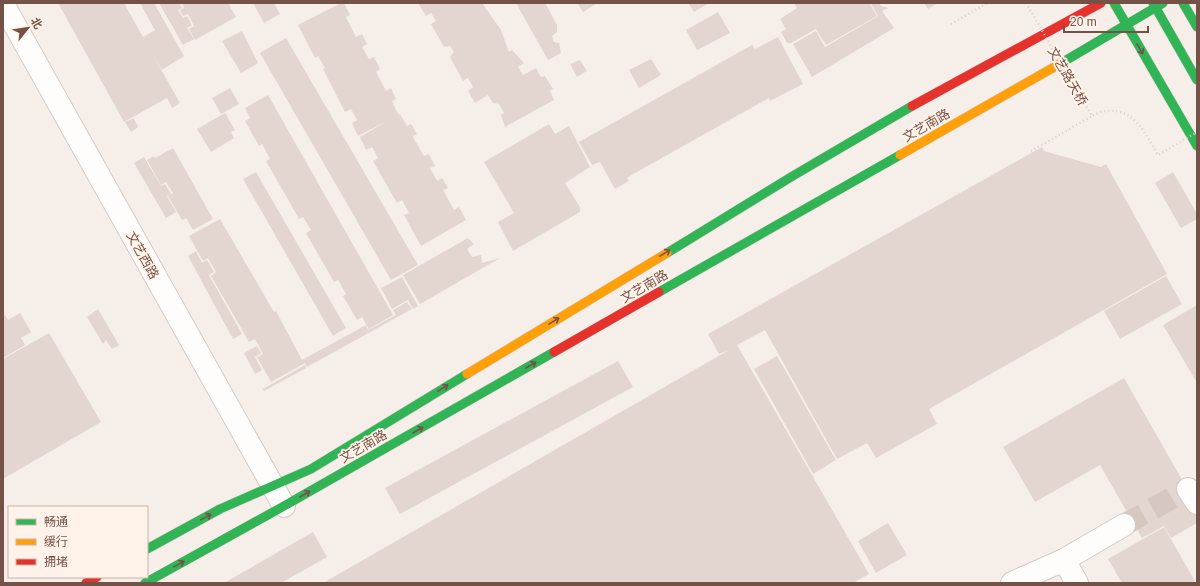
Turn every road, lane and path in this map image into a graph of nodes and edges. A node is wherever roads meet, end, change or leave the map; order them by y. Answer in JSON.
{"nodes":[{"id":1,"x":987,"y":3,"type":"edge"},
{"id":2,"x":1026,"y":3,"type":"edge"},
{"id":3,"x":1101,"y":3,"type":"edge"},
{"id":4,"x":1114,"y":3,"type":"edge"},
{"id":5,"x":1183,"y":3,"type":"edge"},
{"id":6,"x":3,"y":4,"type":"edge"},
{"id":7,"x":1157,"y":5,"type":"edge"},
{"id":8,"x":951,"y":24,"type":"dead end"},
{"id":9,"x":1127,"y":25,"type":"junction"},
{"id":10,"x":1197,"y":27,"type":"edge"},
{"id":11,"x":1197,"y":80,"type":"edge"},
{"id":12,"x":1092,"y":116,"type":"junction"},
{"id":13,"x":1197,"y":132,"type":"edge"},
{"id":14,"x":1197,"y":146,"type":"edge"},
{"id":15,"x":1031,"y":151,"type":"dead end"},
{"id":16,"x":272,"y":486,"type":"junction"},
{"id":17,"x":284,"y":506,"type":"junction"},
{"id":18,"x":1124,"y":525,"type":"tunnel mouth"},
{"id":19,"x":148,"y":548,"type":"edge"},
{"id":20,"x":1064,"y":560,"type":"junction"},
{"id":21,"x":95,"y":578,"type":"edge"},
{"id":22,"x":86,"y":583,"type":"edge"},
{"id":23,"x":145,"y":583,"type":"edge"},
{"id":24,"x":1012,"y":583,"type":"edge"},
{"id":25,"x":1077,"y":583,"type":"edge"}],
"edges":[{"from":1,"to":8,"type":"path"},
{"from":2,"to":12,"type":"path","name":"文艺路天桥","bridge":true},
{"from":16,"to":3,"type":"main road","name":"文艺南路","one_way":true},
{"from":4,"to":9,"type":"main road"},
{"from":5,"to":10,"type":"main road"},
{"from":6,"to":16,"type":"street","name":"文艺西路"},
{"from":7,"to":9,"type":"main road","name":"文艺南路"},
{"from":7,"to":11,"type":"main road"},
{"from":9,"to":14,"type":"main road","one_way":true},
{"from":17,"to":9,"type":"main road","name":"文艺南路","one_way":true},
{"from":12,"to":13,"type":"path","name":"文艺路天桥","bridge":true},
{"from":12,"to":15,"type":"path"},
{"from":16,"to":17,"type":"street","name":"文艺西路"},
{"from":19,"to":16,"type":"main road","name":"文艺南路","one_way":true},
{"from":23,"to":17,"type":"main road","name":"文艺南路","one_way":true},
{"from":18,"to":20,"type":"street"},
{"from":20,"to":24,"type":"street"},
{"from":20,"to":25,"type":"street"},
{"from":21,"to":22,"type":"main road"}]}
